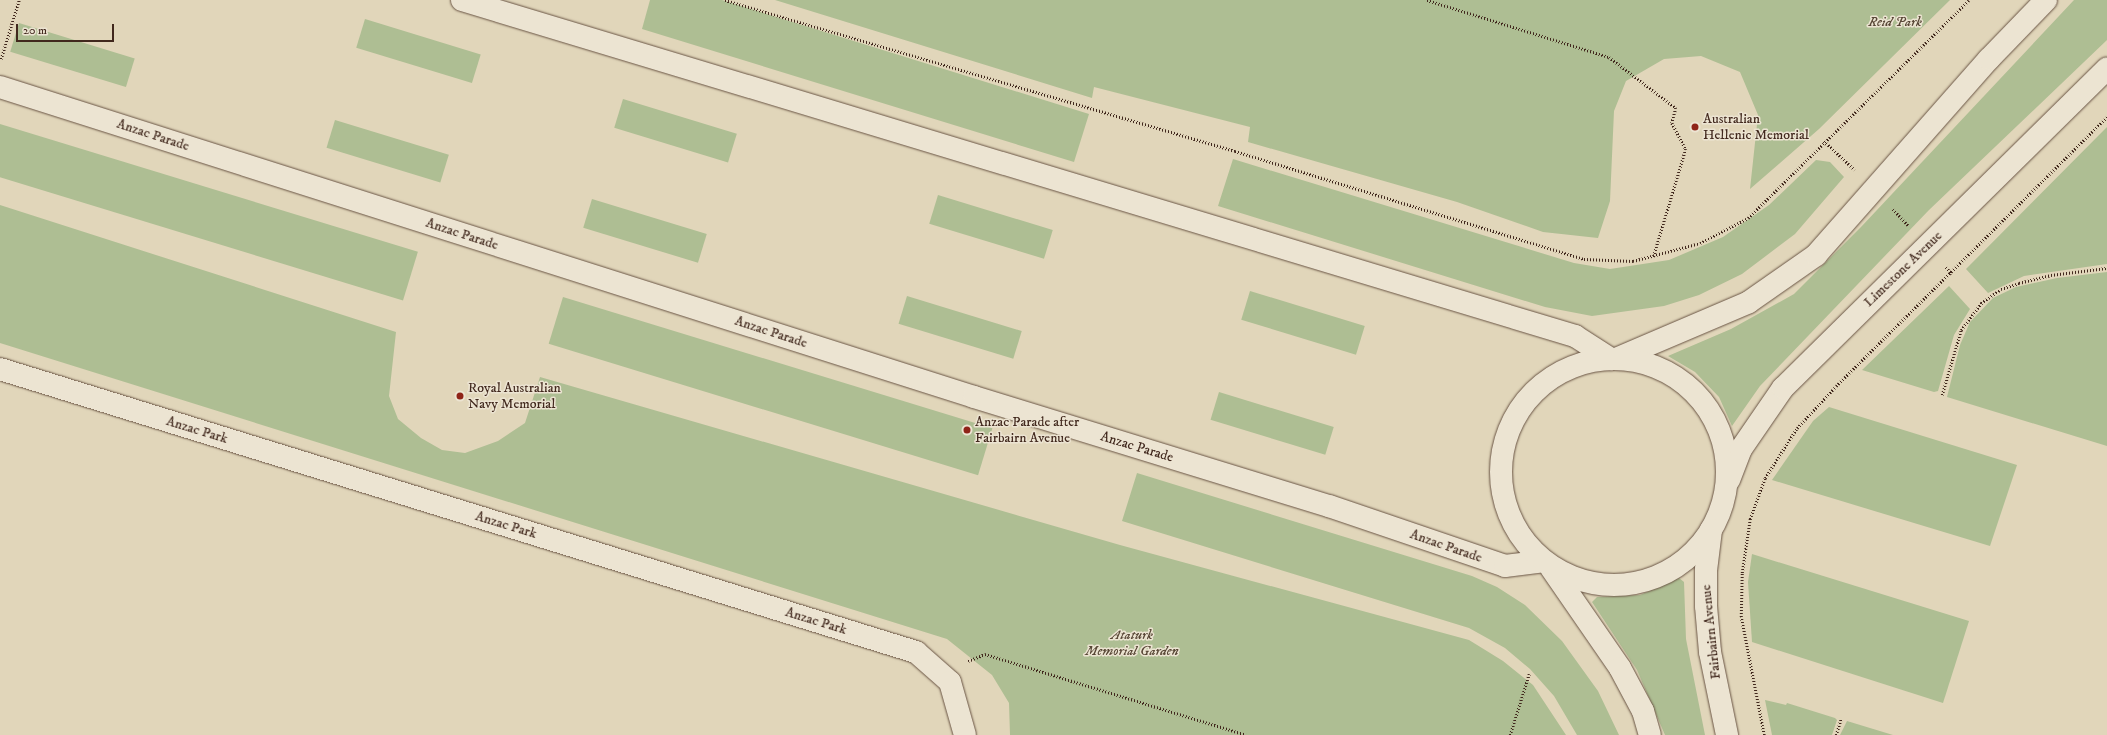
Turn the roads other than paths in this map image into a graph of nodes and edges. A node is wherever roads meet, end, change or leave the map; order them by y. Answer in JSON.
{"nodes":[{"id":1,"x":462,"y":0,"type":"edge"},
{"id":2,"x":2046,"y":0,"type":"edge"},
{"id":3,"x":2107,"y":70,"type":"edge"},
{"id":4,"x":0,"y":86,"type":"edge"},
{"id":5,"x":1614,"y":358,"type":"junction"},
{"id":6,"x":0,"y":369,"type":"edge"},
{"id":7,"x":1726,"y":488,"type":"junction"},
{"id":8,"x":1711,"y":529,"type":"junction"},
{"id":9,"x":1546,"y":563,"type":"junction"},
{"id":10,"x":966,"y":735,"type":"edge"},
{"id":11,"x":1650,"y":735,"type":"edge"},
{"id":12,"x":1727,"y":735,"type":"edge"}],
"edges":[{"from":1,"to":5,"type":"main road"},
{"from":2,"to":5,"type":"main road"},
{"from":3,"to":7,"type":"main road","name":"Limestone Avenue"},
{"from":4,"to":9,"type":"main road","name":"Anzac Parade"},
{"from":5,"to":7,"type":"main road"},
{"from":5,"to":9,"type":"main road"},
{"from":6,"to":10,"type":"main road","name":"Anzac Park"},
{"from":7,"to":8,"type":"main road","name":"Limestone Avenue"},
{"from":8,"to":9,"type":"main road"},
{"from":8,"to":12,"type":"main road","name":"Fairbairn Avenue"},
{"from":9,"to":11,"type":"main road"}]}
